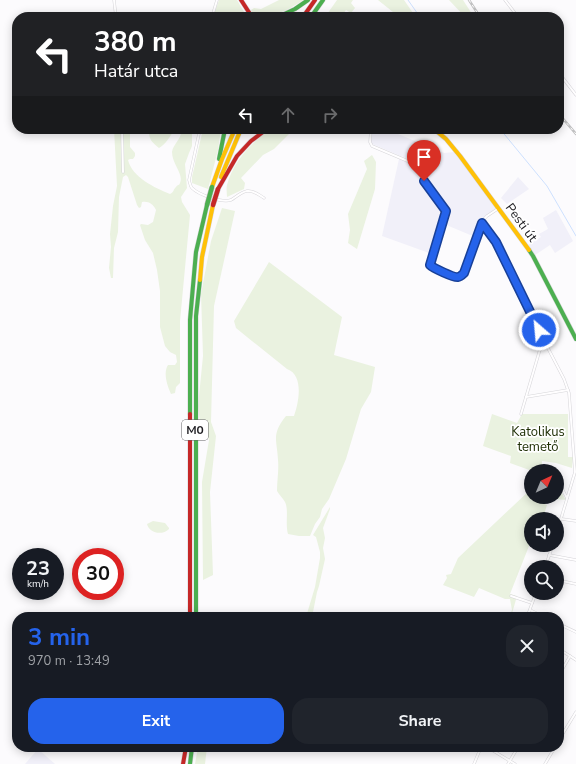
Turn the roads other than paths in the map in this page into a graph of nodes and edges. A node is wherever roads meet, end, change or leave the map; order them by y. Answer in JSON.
{"nodes":[{"id":1,"x":114,"y":0,"type":"edge"},
{"id":2,"x":217,"y":0,"type":"edge"},
{"id":3,"x":241,"y":0,"type":"edge"},
{"id":4,"x":308,"y":0,"type":"edge"},
{"id":5,"x":315,"y":0,"type":"edge"},
{"id":6,"x":323,"y":0,"type":"edge"},
{"id":7,"x":504,"y":0,"type":"edge"},
{"id":8,"x":115,"y":12,"type":"edge"},
{"id":9,"x":213,"y":12,"type":"edge"},
{"id":10,"x":248,"y":12,"type":"edge"},
{"id":11,"x":289,"y":12,"type":"edge"},
{"id":12,"x":307,"y":12,"type":"edge"},
{"id":13,"x":315,"y":12,"type":"edge"},
{"id":14,"x":514,"y":12,"type":"edge"},
{"id":15,"x":564,"y":79,"type":"edge"},
{"id":16,"x":576,"y":95,"type":"edge"},
{"id":17,"x":122,"y":134,"type":"edge"},
{"id":18,"x":199,"y":134,"type":"edge"},
{"id":19,"x":223,"y":134,"type":"edge"},
{"id":20,"x":233,"y":134,"type":"edge"},
{"id":21,"x":239,"y":134,"type":"edge"},
{"id":22,"x":260,"y":134,"type":"edge"},
{"id":23,"x":371,"y":134,"type":"edge"},
{"id":24,"x":440,"y":134,"type":"edge"},
{"id":25,"x":218,"y":170,"type":"junction"},
{"id":26,"x":123,"y":172,"type":"dead end"},
{"id":27,"x":218,"y":189,"type":"junction"},
{"id":28,"x":264,"y":198,"type":"dead end"},
{"id":29,"x":499,"y":208,"type":"junction"},
{"id":30,"x":482,"y":223,"type":"junction"},
{"id":31,"x":543,"y":339,"type":"junction"},
{"id":32,"x":576,"y":339,"type":"edge"},
{"id":33,"x":568,"y":390,"type":"junction"},
{"id":34,"x":526,"y":396,"type":"junction"},
{"id":35,"x":521,"y":414,"type":"dead end"},
{"id":36,"x":564,"y":493,"type":"edge"},
{"id":37,"x":567,"y":499,"type":"junction"},
{"id":38,"x":564,"y":512,"type":"edge"},
{"id":39,"x":564,"y":519,"type":"edge"},
{"id":40,"x":576,"y":521,"type":"edge"},
{"id":41,"x":550,"y":552,"type":"edge"},
{"id":42,"x":549,"y":555,"type":"junction"},
{"id":43,"x":547,"y":560,"type":"edge"},
{"id":44,"x":576,"y":560,"type":"edge"},
{"id":45,"x":564,"y":581,"type":"edge"},
{"id":46,"x":576,"y":584,"type":"edge"},
{"id":47,"x":511,"y":596,"type":"dead end"},
{"id":48,"x":533,"y":600,"type":"edge"},
{"id":49,"x":532,"y":604,"type":"junction"},
{"id":50,"x":530,"y":610,"type":"joint"},
{"id":51,"x":190,"y":612,"type":"edge"},
{"id":52,"x":196,"y":612,"type":"edge"},
{"id":53,"x":534,"y":612,"type":"edge"},
{"id":54,"x":564,"y":626,"type":"edge"},
{"id":55,"x":576,"y":632,"type":"edge"},
{"id":56,"x":564,"y":652,"type":"edge"},
{"id":57,"x":570,"y":656,"type":"junction"},
{"id":58,"x":576,"y":660,"type":"edge"},
{"id":59,"x":564,"y":666,"type":"edge"},
{"id":60,"x":576,"y":712,"type":"edge"},
{"id":61,"x":564,"y":732,"type":"edge"},
{"id":62,"x":185,"y":752,"type":"edge"},
{"id":63,"x":191,"y":752,"type":"edge"},
{"id":64,"x":479,"y":752,"type":"edge"},
{"id":65,"x":498,"y":752,"type":"edge"},
{"id":66,"x":515,"y":752,"type":"edge"},
{"id":67,"x":552,"y":752,"type":"edge"},
{"id":68,"x":510,"y":761,"type":"junction"},
{"id":69,"x":183,"y":764,"type":"edge"},
{"id":70,"x":190,"y":764,"type":"edge"},
{"id":71,"x":474,"y":764,"type":"edge"},
{"id":72,"x":508,"y":764,"type":"edge"},
{"id":73,"x":515,"y":764,"type":"edge"},
{"id":74,"x":544,"y":764,"type":"edge"}],
"edges":[{"from":1,"to":8,"type":"street"},
{"from":2,"to":9,"type":"street"},
{"from":3,"to":10,"type":"main road"},
{"from":4,"to":11,"type":"main road"},
{"from":5,"to":12,"type":"main road"},
{"from":6,"to":13,"type":"main road"},
{"from":7,"to":14,"type":"street"},
{"from":15,"to":16,"type":"street"},
{"from":17,"to":26,"type":"street"},
{"from":18,"to":28,"type":"street"},
{"from":19,"to":25,"type":"main road"},
{"from":20,"to":25,"type":"main road","number":"M0"},
{"from":21,"to":27,"type":"main road","number":"M0"},
{"from":22,"to":27,"type":"main road"},
{"from":23,"to":30,"type":"street"},
{"from":24,"to":29,"type":"main road","name":"Pesti út"},
{"from":25,"to":51,"type":"main road","number":"M0","bridge":true},
{"from":27,"to":52,"type":"main road","number":"M0","bridge":true},
{"from":29,"to":30,"type":"street"},
{"from":29,"to":32,"type":"main road","name":"Pesti út"},
{"from":30,"to":31,"type":"street"},
{"from":31,"to":33,"type":"street"},
{"from":31,"to":34,"type":"street"},
{"from":33,"to":34,"type":"street"},
{"from":33,"to":37,"type":"street"},
{"from":34,"to":35,"type":"street"},
{"from":36,"to":37,"type":"street"},
{"from":37,"to":38,"type":"street"},
{"from":39,"to":40,"type":"street"},
{"from":41,"to":42,"type":"street"},
{"from":42,"to":43,"type":"street"},
{"from":42,"to":44,"type":"street"},
{"from":45,"to":46,"type":"street"},
{"from":47,"to":49,"type":"street"},
{"from":48,"to":49,"type":"street"},
{"from":49,"to":50,"type":"street"},
{"from":50,"to":53,"type":"street"},
{"from":54,"to":55,"type":"street"},
{"from":56,"to":57,"type":"street"},
{"from":57,"to":58,"type":"street"},
{"from":57,"to":59,"type":"street"},
{"from":60,"to":61,"type":"street"},
{"from":62,"to":69,"type":"main road"},
{"from":63,"to":70,"type":"main road"},
{"from":64,"to":71,"type":"street"},
{"from":65,"to":68,"type":"street"},
{"from":66,"to":68,"type":"street"},
{"from":67,"to":74,"type":"street"},
{"from":68,"to":72,"type":"street"},
{"from":68,"to":73,"type":"street"}]}
